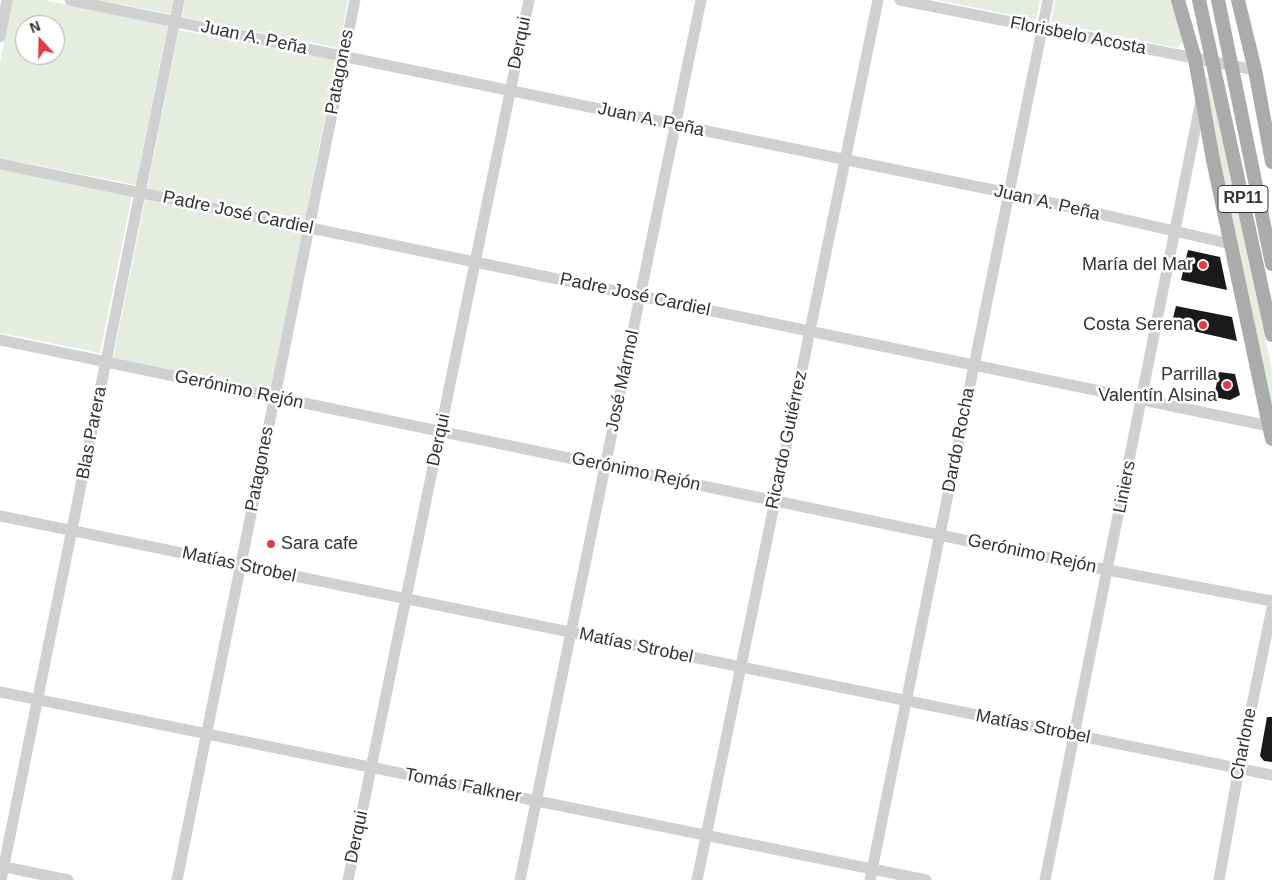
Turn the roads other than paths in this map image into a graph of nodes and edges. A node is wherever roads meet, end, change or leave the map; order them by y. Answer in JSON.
{"nodes":[{"id":1,"x":7,"y":0,"type":"edge"},
{"id":2,"x":70,"y":0,"type":"edge"},
{"id":3,"x":179,"y":0,"type":"edge"},
{"id":4,"x":355,"y":0,"type":"edge"},
{"id":5,"x":529,"y":0,"type":"edge"},
{"id":6,"x":700,"y":0,"type":"edge"},
{"id":7,"x":878,"y":0,"type":"edge"},
{"id":8,"x":900,"y":0,"type":"edge"},
{"id":9,"x":1048,"y":0,"type":"edge"},
{"id":10,"x":1178,"y":0,"type":"edge"},
{"id":11,"x":1199,"y":0,"type":"edge"},
{"id":12,"x":1218,"y":0,"type":"edge"},
{"id":13,"x":1230,"y":0,"type":"edge"},
{"id":14,"x":1240,"y":5,"type":"edge"},
{"id":15,"x":174,"y":22,"type":"junction"},
{"id":16,"x":1042,"y":29,"type":"junction"},
{"id":17,"x":0,"y":37,"type":"edge"},
{"id":18,"x":344,"y":56,"type":"junction"},
{"id":19,"x":1195,"y":59,"type":"junction"},
{"id":20,"x":1214,"y":62,"type":"junction"},
{"id":21,"x":1232,"y":66,"type":"junction"},
{"id":22,"x":1255,"y":70,"type":"junction"},
{"id":23,"x":510,"y":91,"type":"junction"},
{"id":24,"x":1202,"y":93,"type":"junction"},
{"id":25,"x":675,"y":125,"type":"junction"},
{"id":26,"x":844,"y":160,"type":"junction"},
{"id":27,"x":1272,"y":162,"type":"edge"},
{"id":28,"x":0,"y":164,"type":"edge"},
{"id":29,"x":140,"y":193,"type":"junction"},
{"id":30,"x":1008,"y":194,"type":"junction"},
{"id":31,"x":309,"y":228,"type":"junction"},
{"id":32,"x":1176,"y":232,"type":"junction"},
{"id":33,"x":1231,"y":244,"type":"junction"},
{"id":34,"x":475,"y":262,"type":"junction"},
{"id":35,"x":1272,"y":264,"type":"edge"},
{"id":36,"x":640,"y":296,"type":"junction"},
{"id":37,"x":810,"y":331,"type":"junction"},
{"id":38,"x":1272,"y":335,"type":"edge"},
{"id":39,"x":0,"y":340,"type":"edge"},
{"id":40,"x":106,"y":362,"type":"junction"},
{"id":41,"x":974,"y":365,"type":"junction"},
{"id":42,"x":275,"y":397,"type":"junction"},
{"id":43,"x":1142,"y":399,"type":"junction"},
{"id":44,"x":440,"y":432,"type":"junction"},
{"id":45,"x":1271,"y":432,"type":"edge"},
{"id":46,"x":605,"y":466,"type":"junction"},
{"id":47,"x":775,"y":500,"type":"junction"},
{"id":48,"x":0,"y":516,"type":"edge"},
{"id":49,"x":72,"y":531,"type":"junction"},
{"id":50,"x":939,"y":535,"type":"junction"},
{"id":51,"x":241,"y":565,"type":"junction"},
{"id":52,"x":1108,"y":570,"type":"junction"},
{"id":53,"x":406,"y":599,"type":"junction"},
{"id":54,"x":1272,"y":601,"type":"edge"},
{"id":55,"x":1272,"y":608,"type":"edge"},
{"id":56,"x":571,"y":633,"type":"junction"},
{"id":57,"x":740,"y":668,"type":"junction"},
{"id":58,"x":0,"y":692,"type":"edge"},
{"id":59,"x":37,"y":700,"type":"junction"},
{"id":60,"x":906,"y":702,"type":"junction"},
{"id":61,"x":206,"y":734,"type":"junction"},
{"id":62,"x":1074,"y":735,"type":"junction"},
{"id":63,"x":372,"y":768,"type":"junction"},
{"id":64,"x":1239,"y":768,"type":"junction"},
{"id":65,"x":1272,"y":775,"type":"edge"},
{"id":66,"x":536,"y":801,"type":"junction"},
{"id":67,"x":706,"y":836,"type":"junction"},
{"id":68,"x":2,"y":866,"type":"edge"},
{"id":69,"x":871,"y":875,"type":"edge"},
{"id":70,"x":1,"y":880,"type":"edge"},
{"id":71,"x":68,"y":880,"type":"edge"},
{"id":72,"x":177,"y":880,"type":"edge"},
{"id":73,"x":348,"y":880,"type":"edge"},
{"id":74,"x":520,"y":880,"type":"edge"},
{"id":75,"x":697,"y":880,"type":"edge"},
{"id":76,"x":926,"y":880,"type":"edge"},
{"id":77,"x":1045,"y":880,"type":"edge"},
{"id":78,"x":1219,"y":880,"type":"edge"}],
"edges":[{"from":1,"to":17,"type":"street"},
{"from":2,"to":15,"type":"street","name":"Juan A. Peña"},
{"from":3,"to":15,"type":"street","name":"Blas Parera"},
{"from":4,"to":18,"type":"street","name":"Patagones"},
{"from":5,"to":23,"type":"street","name":"Derqui"},
{"from":6,"to":25,"type":"street","name":"José Mármol"},
{"from":7,"to":26,"type":"street","name":"Ricardo Gutiérrez"},
{"from":8,"to":16,"type":"street","name":"Florisbelo Acosta"},
{"from":9,"to":16,"type":"street","name":"Dardo Rocha"},
{"from":10,"to":19,"type":"main road"},
{"from":11,"to":20,"type":"main road","number":"RP11"},
{"from":12,"to":21,"type":"main road","number":"RP11"},
{"from":13,"to":14,"type":"main road"},
{"from":14,"to":22,"type":"main road"},
{"from":15,"to":18,"type":"street","name":"Juan A. Peña"},
{"from":15,"to":29,"type":"street","name":"Blas Parera"},
{"from":16,"to":19,"type":"street","name":"Florisbelo Acosta"},
{"from":16,"to":30,"type":"street","name":"Dardo Rocha"},
{"from":18,"to":23,"type":"street","name":"Juan A. Peña"},
{"from":18,"to":31,"type":"street","name":"Patagones"},
{"from":19,"to":20,"type":"street","name":"Florisbelo Acosta"},
{"from":19,"to":24,"type":"main road"},
{"from":20,"to":21,"type":"street","name":"Florisbelo Acosta"},
{"from":20,"to":38,"type":"main road","number":"RP11"},
{"from":21,"to":22,"type":"street","name":"Florisbelo Acosta"},
{"from":21,"to":35,"type":"main road","number":"RP11"},
{"from":22,"to":27,"type":"main road"},
{"from":23,"to":25,"type":"street","name":"Juan A. Peña"},
{"from":23,"to":34,"type":"street","name":"Derqui"},
{"from":24,"to":32,"type":"street","name":"Liniers"},
{"from":24,"to":33,"type":"main road"},
{"from":25,"to":26,"type":"street","name":"Juan A. Peña"},
{"from":25,"to":36,"type":"street","name":"José Mármol"},
{"from":26,"to":30,"type":"street","name":"Juan A. Peña"},
{"from":26,"to":37,"type":"street","name":"Ricardo Gutiérrez"},
{"from":28,"to":29,"type":"street","name":"Padre José Cardiel"},
{"from":29,"to":31,"type":"street","name":"Padre José Cardiel"},
{"from":29,"to":40,"type":"street","name":"Blas Parera"},
{"from":30,"to":32,"type":"street","name":"Juan A. Peña"},
{"from":30,"to":41,"type":"street","name":"Dardo Rocha"},
{"from":31,"to":34,"type":"street","name":"Padre José Cardiel"},
{"from":31,"to":42,"type":"street","name":"Patagones"},
{"from":32,"to":33,"type":"street","name":"Juan A. Peña"},
{"from":32,"to":43,"type":"street","name":"Liniers"},
{"from":33,"to":45,"type":"main road"},
{"from":34,"to":36,"type":"street","name":"Padre José Cardiel"},
{"from":34,"to":44,"type":"street","name":"Derqui"},
{"from":36,"to":37,"type":"street","name":"Padre José Cardiel"},
{"from":36,"to":46,"type":"street","name":"José Mármol"},
{"from":37,"to":41,"type":"street","name":"Padre José Cardiel"},
{"from":37,"to":47,"type":"street","name":"Ricardo Gutiérrez"},
{"from":39,"to":40,"type":"street","name":"Gerónimo Rejón"},
{"from":40,"to":42,"type":"street","name":"Gerónimo Rejón"},
{"from":40,"to":49,"type":"street","name":"Blas Parera"},
{"from":41,"to":43,"type":"street","name":"Padre José Cardiel"},
{"from":41,"to":50,"type":"street","name":"Dardo Rocha"},
{"from":42,"to":44,"type":"street","name":"Gerónimo Rejón"},
{"from":42,"to":51,"type":"street","name":"Patagones"},
{"from":43,"to":45,"type":"street","name":"Padre José Cardiel"},
{"from":43,"to":52,"type":"street","name":"Liniers"},
{"from":44,"to":46,"type":"street","name":"Gerónimo Rejón"},
{"from":44,"to":53,"type":"street","name":"Derqui"},
{"from":46,"to":47,"type":"street","name":"Gerónimo Rejón"},
{"from":46,"to":56,"type":"street","name":"José Mármol"},
{"from":47,"to":50,"type":"street","name":"Gerónimo Rejón"},
{"from":47,"to":57,"type":"street","name":"Ricardo Gutiérrez"},
{"from":48,"to":49,"type":"street","name":"Matías Strobel"},
{"from":49,"to":51,"type":"street","name":"Matías Strobel"},
{"from":49,"to":59,"type":"street","name":"Blas Parera"},
{"from":50,"to":52,"type":"street","name":"Gerónimo Rejón"},
{"from":50,"to":60,"type":"street","name":"Dardo Rocha"},
{"from":51,"to":53,"type":"street","name":"Matías Strobel"},
{"from":51,"to":61,"type":"street","name":"Patagones"},
{"from":52,"to":54,"type":"street","name":"Gerónimo Rejón"},
{"from":52,"to":62,"type":"street","name":"Liniers"},
{"from":53,"to":56,"type":"street","name":"Matías Strobel"},
{"from":53,"to":63,"type":"street","name":"Derqui"},
{"from":55,"to":64,"type":"street","name":"Charlone"},
{"from":56,"to":57,"type":"street","name":"Matías Strobel"},
{"from":56,"to":66,"type":"street","name":"José Mármol"},
{"from":57,"to":60,"type":"street","name":"Matías Strobel"},
{"from":57,"to":67,"type":"street","name":"Ricardo Gutiérrez"},
{"from":58,"to":59,"type":"street","name":"Tomás Falkner"},
{"from":59,"to":61,"type":"street","name":"Tomás Falkner"},
{"from":59,"to":68,"type":"street","name":"Blas Parera"},
{"from":60,"to":62,"type":"street","name":"Matías Strobel"},
{"from":60,"to":69,"type":"street","name":"Dardo Rocha"},
{"from":61,"to":63,"type":"street","name":"Tomás Falkner"},
{"from":61,"to":72,"type":"street","name":"Patagones"},
{"from":62,"to":64,"type":"street","name":"Matías Strobel"},
{"from":62,"to":77,"type":"street","name":"Liniers"},
{"from":63,"to":66,"type":"street","name":"Tomás Falkner"},
{"from":63,"to":73,"type":"street","name":"Derqui"},
{"from":64,"to":65,"type":"street","name":"Matías Strobel"},
{"from":64,"to":78,"type":"street","name":"Charlone"},
{"from":66,"to":67,"type":"street","name":"Tomás Falkner"},
{"from":66,"to":74,"type":"street","name":"José Mármol"},
{"from":67,"to":69,"type":"street","name":"Tomás Falkner"},
{"from":67,"to":75,"type":"street","name":"Ricardo Gutiérrez"},
{"from":68,"to":70,"type":"street","name":"Blas Parera"},
{"from":68,"to":71,"type":"street"},
{"from":69,"to":76,"type":"street","name":"Tomás Falkner"}]}
